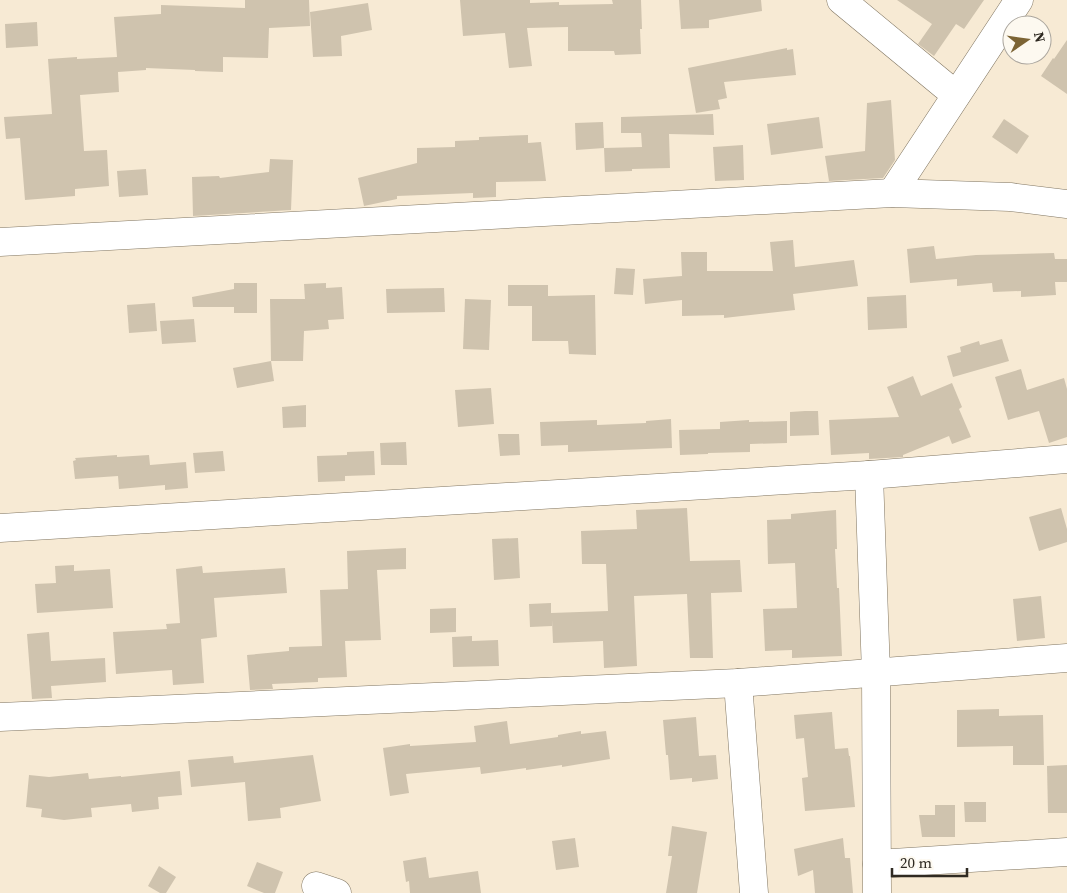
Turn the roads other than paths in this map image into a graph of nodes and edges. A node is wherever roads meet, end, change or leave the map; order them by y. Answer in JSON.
{"nodes":[{"id":1,"x":841,"y":0,"type":"edge"},
{"id":2,"x":1019,"y":0,"type":"edge"},
{"id":3,"x":956,"y":96,"type":"junction"},
{"id":4,"x":892,"y":193,"type":"junction"},
{"id":5,"x":1067,"y":204,"type":"edge"},
{"id":6,"x":0,"y":242,"type":"edge"},
{"id":7,"x":1067,"y":458,"type":"edge"},
{"id":8,"x":869,"y":475,"type":"junction"},
{"id":9,"x":0,"y":528,"type":"edge"},
{"id":10,"x":1067,"y":658,"type":"edge"},
{"id":11,"x":876,"y":673,"type":"junction"},
{"id":12,"x":738,"y":682,"type":"junction"},
{"id":13,"x":0,"y":717,"type":"edge"},
{"id":14,"x":1067,"y":852,"type":"edge"},
{"id":15,"x":877,"y":864,"type":"junction"},
{"id":16,"x":754,"y":893,"type":"edge"},
{"id":17,"x":877,"y":893,"type":"edge"}],
"edges":[{"from":1,"to":3,"type":"street"},
{"from":2,"to":3,"type":"street"},
{"from":3,"to":4,"type":"street"},
{"from":4,"to":5,"type":"street"},
{"from":4,"to":6,"type":"street"},
{"from":7,"to":8,"type":"street"},
{"from":8,"to":9,"type":"street"},
{"from":8,"to":11,"type":"street"},
{"from":10,"to":11,"type":"street"},
{"from":11,"to":12,"type":"street"},
{"from":11,"to":15,"type":"street"},
{"from":12,"to":13,"type":"street"},
{"from":12,"to":16,"type":"street"},
{"from":14,"to":15,"type":"street"},
{"from":15,"to":17,"type":"street"}]}
